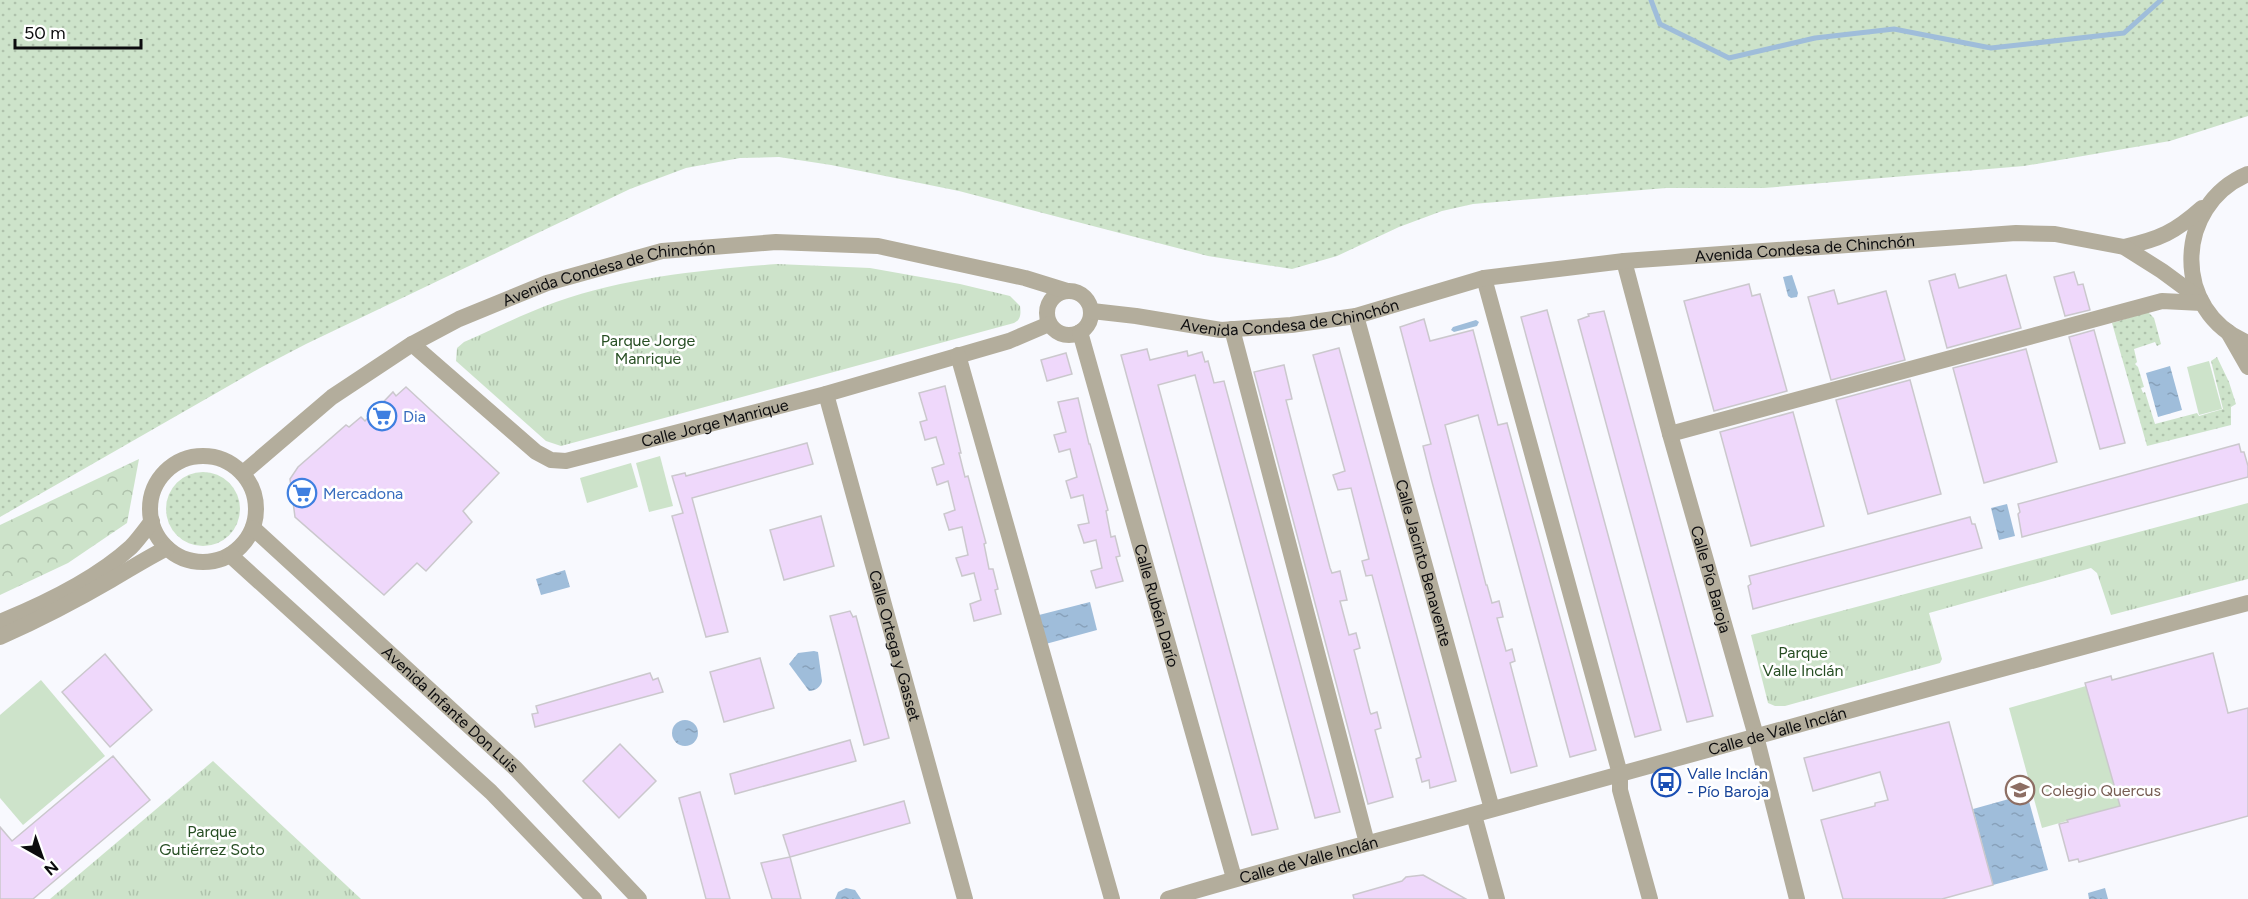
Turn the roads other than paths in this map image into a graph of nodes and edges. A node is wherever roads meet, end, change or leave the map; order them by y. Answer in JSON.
{"nodes":[{"id":1,"x":2248,"y":174,"type":"edge"},
{"id":2,"x":2212,"y":200,"type":"junction"},
{"id":3,"x":2124,"y":247,"type":"junction"},
{"id":4,"x":1624,"y":261,"type":"junction"},
{"id":5,"x":1025,"y":278,"type":"junction"},
{"id":6,"x":1485,"y":278,"type":"junction"},
{"id":7,"x":1067,"y":291,"type":"junction"},
{"id":8,"x":2201,"y":301,"type":"junction"},
{"id":9,"x":1047,"y":306,"type":"junction"},
{"id":10,"x":1092,"y":311,"type":"junction"},
{"id":11,"x":1356,"y":316,"type":"junction"},
{"id":12,"x":1049,"y":324,"type":"junction"},
{"id":13,"x":1232,"y":329,"type":"junction"},
{"id":14,"x":1080,"y":332,"type":"junction"},
{"id":15,"x":2227,"y":332,"type":"junction"},
{"id":16,"x":2248,"y":343,"type":"edge"},
{"id":17,"x":412,"y":344,"type":"junction"},
{"id":18,"x":958,"y":355,"type":"junction"},
{"id":19,"x":2248,"y":367,"type":"edge"},
{"id":20,"x":826,"y":394,"type":"junction"},
{"id":21,"x":1670,"y":434,"type":"junction"},
{"id":22,"x":243,"y":473,"type":"junction"},
{"id":23,"x":152,"y":521,"type":"junction"},
{"id":24,"x":253,"y":528,"type":"junction"},
{"id":25,"x":167,"y":548,"type":"junction"},
{"id":26,"x":230,"y":555,"type":"junction"},
{"id":27,"x":2248,"y":603,"type":"edge"},
{"id":28,"x":0,"y":622,"type":"edge"},
{"id":29,"x":0,"y":636,"type":"edge"},
{"id":30,"x":1756,"y":736,"type":"junction"},
{"id":31,"x":1620,"y":774,"type":"junction"},
{"id":32,"x":1492,"y":809,"type":"junction"},
{"id":33,"x":1474,"y":815,"type":"junction"},
{"id":34,"x":1367,"y":843,"type":"junction"},
{"id":35,"x":1234,"y":878,"type":"junction"},
{"id":36,"x":594,"y":899,"type":"edge"},
{"id":37,"x":639,"y":899,"type":"edge"},
{"id":38,"x":965,"y":899,"type":"edge"},
{"id":39,"x":1112,"y":899,"type":"edge"},
{"id":40,"x":1168,"y":899,"type":"edge"},
{"id":41,"x":1497,"y":899,"type":"edge"},
{"id":42,"x":1650,"y":899,"type":"edge"},
{"id":43,"x":1797,"y":899,"type":"edge"}],
"edges":[{"from":1,"to":2,"type":"street","name":"Avenida Condesa de Chinchón"},
{"from":2,"to":3,"type":"street","name":"Avenida Condesa de Chinchón"},
{"from":2,"to":8,"type":"street"},
{"from":3,"to":4,"type":"street","name":"Avenida Condesa de Chinchón"},
{"from":3,"to":8,"type":"street","name":"Avenida Condesa de Chinchón"},
{"from":4,"to":6,"type":"street","name":"Avenida Condesa de Chinchón"},
{"from":4,"to":21,"type":"street","name":"Calle Pío Baroja"},
{"from":5,"to":7,"type":"street","name":"Avenida Condesa de Chinchón"},
{"from":5,"to":9,"type":"street"},
{"from":5,"to":17,"type":"street","name":"Avenida Condesa de Chinchón"},
{"from":6,"to":11,"type":"street","name":"Avenida Condesa de Chinchón"},
{"from":6,"to":31,"type":"street"},
{"from":7,"to":9,"type":"street"},
{"from":7,"to":10,"type":"street"},
{"from":8,"to":15,"type":"street"},
{"from":8,"to":21,"type":"street"},
{"from":9,"to":12,"type":"street"},
{"from":10,"to":13,"type":"street","name":"Avenida Condesa de Chinchón"},
{"from":10,"to":14,"type":"street"},
{"from":11,"to":13,"type":"street","name":"Avenida Condesa de Chinchón"},
{"from":11,"to":32,"type":"street","name":"Calle Jacinto Benavente"},
{"from":12,"to":14,"type":"street"},
{"from":12,"to":18,"type":"street","name":"Calle Jorge Manrique"},
{"from":13,"to":34,"type":"street"},
{"from":14,"to":35,"type":"street","name":"Calle Rubén Darío"},
{"from":15,"to":16,"type":"street"},
{"from":15,"to":19,"type":"street"},
{"from":17,"to":20,"type":"street","name":"Calle Jorge Manrique"},
{"from":17,"to":22,"type":"street","name":"Avenida Condesa de Chinchón"},
{"from":18,"to":20,"type":"street","name":"Calle Jorge Manrique"},
{"from":18,"to":39,"type":"street"},
{"from":20,"to":38,"type":"street","name":"Calle Ortega y Gasset"},
{"from":21,"to":30,"type":"street","name":"Calle Pío Baroja"},
{"from":22,"to":23,"type":"street"},
{"from":22,"to":24,"type":"street"},
{"from":23,"to":25,"type":"street"},
{"from":23,"to":28,"type":"street"},
{"from":24,"to":26,"type":"street"},
{"from":24,"to":37,"type":"street","name":"Avenida Infante Don Luis"},
{"from":25,"to":26,"type":"street"},
{"from":25,"to":29,"type":"street"},
{"from":26,"to":36,"type":"street","name":"Avenida Infante Don Luis"},
{"from":27,"to":30,"type":"street","name":"Calle de Valle Inclán"},
{"from":30,"to":31,"type":"street","name":"Calle de Valle Inclán"},
{"from":30,"to":43,"type":"street","name":"Calle Pío Baroja"},
{"from":31,"to":32,"type":"street","name":"Calle de Valle Inclán"},
{"from":31,"to":42,"type":"street"},
{"from":32,"to":33,"type":"street","name":"Calle de Valle Inclán"},
{"from":33,"to":34,"type":"street","name":"Calle de Valle Inclán"},
{"from":33,"to":41,"type":"street"},
{"from":34,"to":35,"type":"street","name":"Calle de Valle Inclán"},
{"from":35,"to":40,"type":"street","name":"Calle de Valle Inclán"}]}
